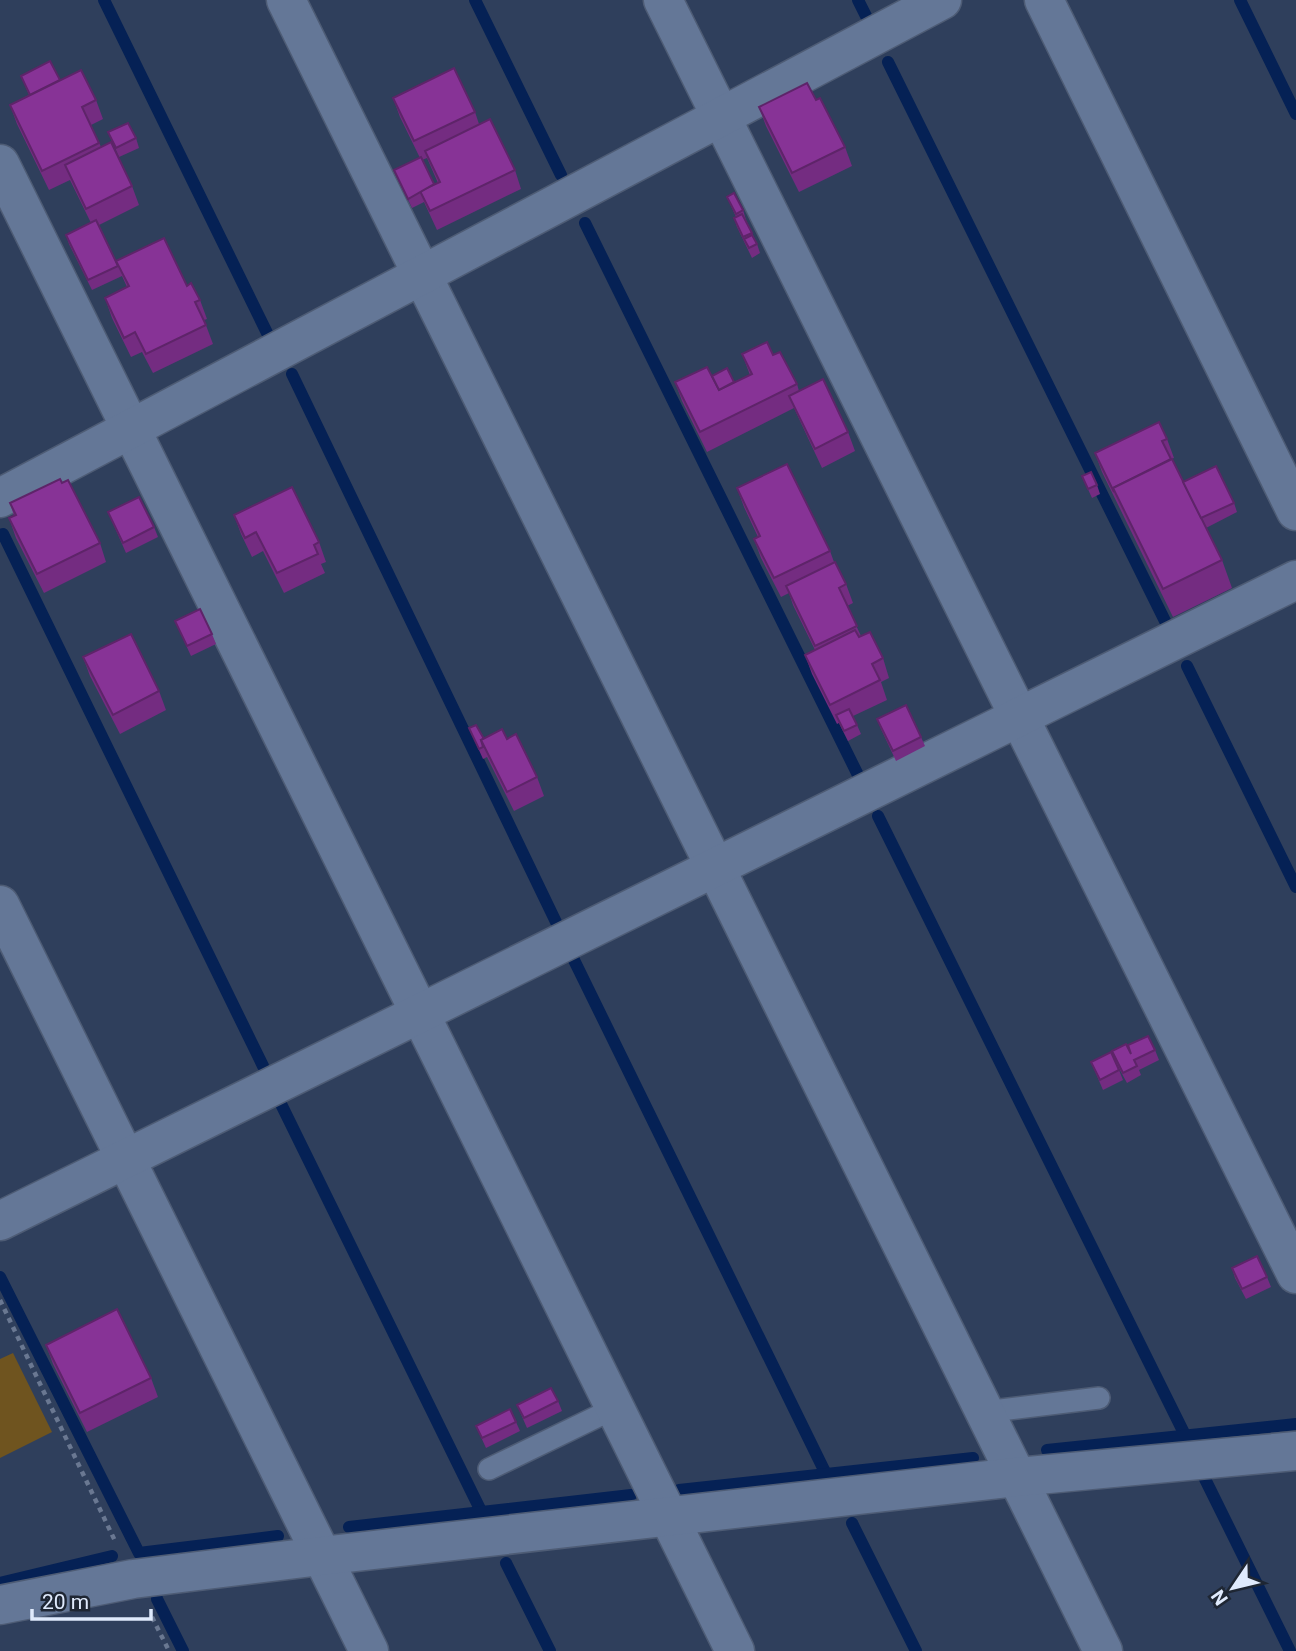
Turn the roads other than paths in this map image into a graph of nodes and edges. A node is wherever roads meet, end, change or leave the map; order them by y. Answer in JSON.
{"nodes":[{"id":1,"x":286,"y":0,"type":"edge"},
{"id":2,"x":663,"y":0,"type":"edge"},
{"id":3,"x":943,"y":0,"type":"edge"},
{"id":4,"x":1044,"y":0,"type":"edge"},
{"id":5,"x":721,"y":117,"type":"junction"},
{"id":6,"x":0,"y":164,"type":"edge"},
{"id":7,"x":422,"y":275,"type":"junction"},
{"id":8,"x":131,"y":429,"type":"junction"},
{"id":9,"x":0,"y":498,"type":"edge"},
{"id":10,"x":1296,"y":510,"type":"edge"},
{"id":11,"x":1296,"y":580,"type":"edge"},
{"id":12,"x":1019,"y":717,"type":"junction"},
{"id":13,"x":717,"y":867,"type":"junction"},
{"id":14,"x":0,"y":905,"type":"edge"},
{"id":15,"x":420,"y":1014,"type":"junction"},
{"id":16,"x":126,"y":1159,"type":"junction"},
{"id":17,"x":0,"y":1221,"type":"edge"},
{"id":18,"x":1296,"y":1274,"type":"edge"},
{"id":19,"x":1099,"y":1398,"type":"dead end"},
{"id":20,"x":615,"y":1408,"type":"junction"},
{"id":21,"x":984,"y":1412,"type":"junction"},
{"id":22,"x":1296,"y":1451,"type":"edge"},
{"id":23,"x":489,"y":1469,"type":"dead end"},
{"id":24,"x":1016,"y":1477,"type":"junction"},
{"id":25,"x":668,"y":1515,"type":"junction"},
{"id":26,"x":321,"y":1556,"type":"junction"},
{"id":27,"x":0,"y":1605,"type":"edge"},
{"id":28,"x":369,"y":1651,"type":"edge"},
{"id":29,"x":735,"y":1651,"type":"edge"},
{"id":30,"x":1103,"y":1651,"type":"edge"}],
"edges":[{"from":1,"to":7,"type":"street"},
{"from":2,"to":5,"type":"street"},
{"from":3,"to":5,"type":"street"},
{"from":4,"to":10,"type":"street"},
{"from":5,"to":7,"type":"street"},
{"from":5,"to":12,"type":"street"},
{"from":6,"to":8,"type":"street"},
{"from":7,"to":8,"type":"street"},
{"from":7,"to":13,"type":"street"},
{"from":8,"to":9,"type":"street"},
{"from":8,"to":15,"type":"street"},
{"from":11,"to":12,"type":"street"},
{"from":12,"to":13,"type":"street"},
{"from":12,"to":18,"type":"street"},
{"from":13,"to":15,"type":"street"},
{"from":13,"to":21,"type":"street"},
{"from":14,"to":16,"type":"street"},
{"from":15,"to":16,"type":"street"},
{"from":15,"to":20,"type":"street"},
{"from":16,"to":17,"type":"street"},
{"from":16,"to":26,"type":"street"},
{"from":19,"to":21,"type":"lane"},
{"from":20,"to":23,"type":"lane"},
{"from":20,"to":25,"type":"street"},
{"from":21,"to":24,"type":"street"},
{"from":22,"to":24,"type":"street"},
{"from":24,"to":25,"type":"street"},
{"from":24,"to":30,"type":"street"},
{"from":25,"to":26,"type":"street"},
{"from":25,"to":29,"type":"street"},
{"from":26,"to":27,"type":"street"},
{"from":26,"to":28,"type":"street"}]}
